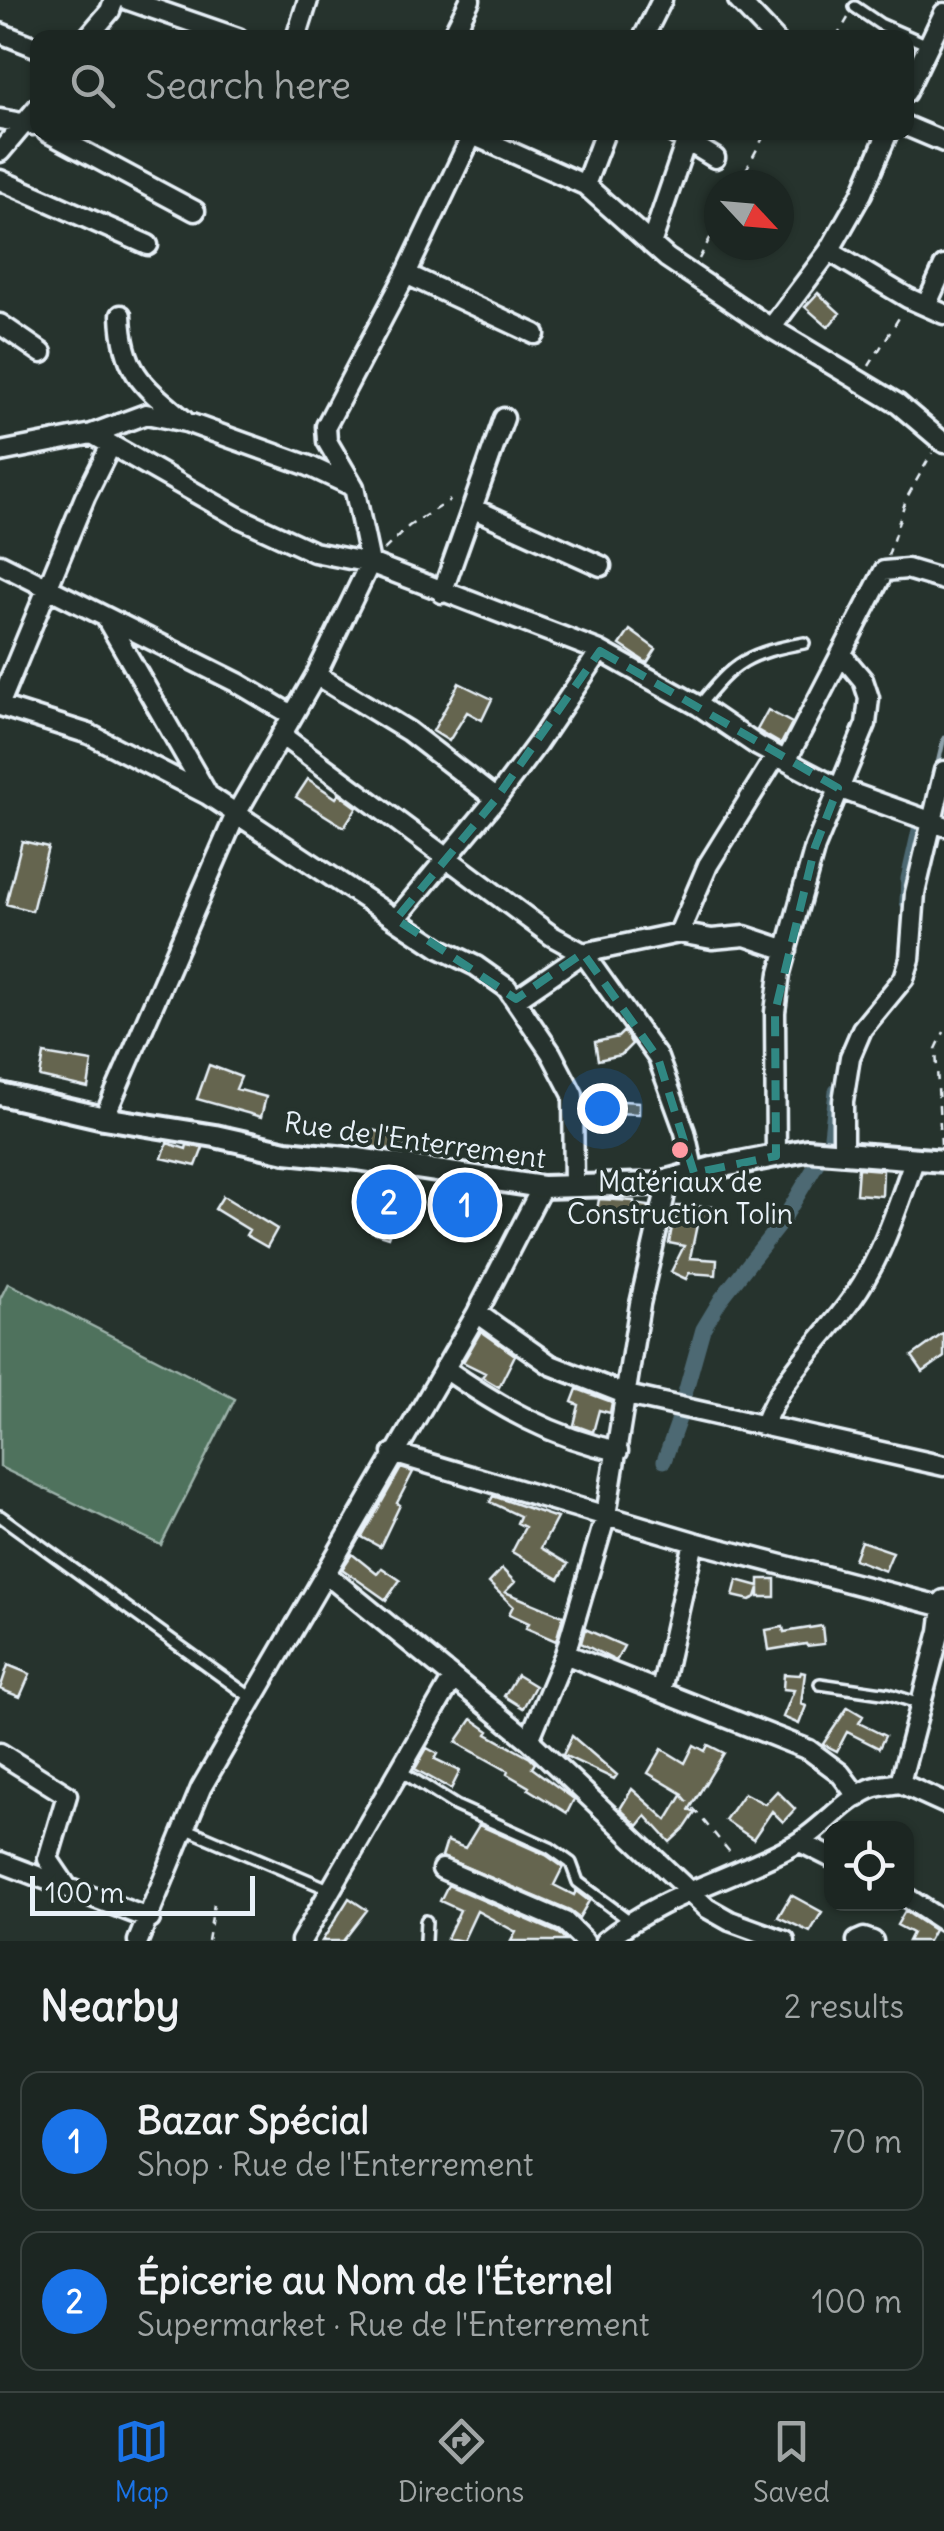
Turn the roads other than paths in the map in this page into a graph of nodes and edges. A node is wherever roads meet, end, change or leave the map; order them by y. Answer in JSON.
{"nodes":[{"id":1,"x":114,"y":0,"type":"edge"},
{"id":2,"x":128,"y":0,"type":"edge"},
{"id":3,"x":308,"y":0,"type":"edge"},
{"id":4,"x":470,"y":0,"type":"edge"},
{"id":5,"x":662,"y":0,"type":"edge"},
{"id":6,"x":738,"y":0,"type":"edge"},
{"id":7,"x":856,"y":7,"type":"road end"},
{"id":8,"x":944,"y":13,"type":"edge"},
{"id":9,"x":95,"y":30,"type":"edge"},
{"id":10,"x":215,"y":30,"type":"edge"},
{"id":11,"x":299,"y":30,"type":"edge"},
{"id":12,"x":458,"y":30,"type":"edge"},
{"id":13,"x":647,"y":30,"type":"edge"},
{"id":14,"x":766,"y":30,"type":"edge"},
{"id":15,"x":893,"y":30,"type":"edge"},
{"id":16,"x":0,"y":33,"type":"edge"},
{"id":17,"x":914,"y":39,"type":"edge"},
{"id":18,"x":30,"y":45,"type":"edge"},
{"id":19,"x":929,"y":46,"type":"junction"},
{"id":20,"x":914,"y":76,"type":"edge"},
{"id":21,"x":0,"y":120,"type":"edge"},
{"id":22,"x":30,"y":120,"type":"edge"},
{"id":23,"x":30,"y":123,"type":"edge"},
{"id":24,"x":914,"y":129,"type":"edge"},
{"id":25,"x":63,"y":140,"type":"edge"},
{"id":26,"x":466,"y":140,"type":"edge"},
{"id":27,"x":483,"y":140,"type":"edge"},
{"id":28,"x":602,"y":140,"type":"edge"},
{"id":29,"x":678,"y":140,"type":"edge"},
{"id":30,"x":684,"y":140,"type":"edge"},
{"id":31,"x":884,"y":140,"type":"edge"},
{"id":32,"x":944,"y":142,"type":"edge"},
{"id":33,"x":0,"y":152,"type":"edge"},
{"id":34,"x":715,"y":158,"type":"dead end"},
{"id":35,"x":0,"y":180,"type":"edge"},
{"id":36,"x":585,"y":185,"type":"junction"},
{"id":37,"x":195,"y":211,"type":"dead end"},
{"id":38,"x":651,"y":244,"type":"junction"},
{"id":39,"x":148,"y":245,"type":"dead end"},
{"id":40,"x":829,"y":251,"type":"junction"},
{"id":41,"x":944,"y":266,"type":"edge"},
{"id":42,"x":406,"y":274,"type":"junction"},
{"id":43,"x":926,"y":306,"type":"junction"},
{"id":44,"x":944,"y":314,"type":"edge"},
{"id":45,"x":121,"y":315,"type":"dead end"},
{"id":46,"x":0,"y":324,"type":"edge"},
{"id":47,"x":772,"y":328,"type":"junction"},
{"id":48,"x":535,"y":334,"type":"dead end"},
{"id":49,"x":42,"y":353,"type":"dead end"},
{"id":50,"x":504,"y":418,"type":"dead end"},
{"id":51,"x":186,"y":422,"type":"junction"},
{"id":52,"x":92,"y":434,"type":"junction"},
{"id":53,"x":941,"y":435,"type":"edge"},
{"id":54,"x":111,"y":445,"type":"junction"},
{"id":55,"x":0,"y":452,"type":"edge"},
{"id":56,"x":354,"y":488,"type":"junction"},
{"id":57,"x":472,"y":508,"type":"junction"},
{"id":58,"x":370,"y":563,"type":"junction"},
{"id":59,"x":0,"y":564,"type":"edge"},
{"id":60,"x":601,"y":566,"type":"dead end"},
{"id":61,"x":944,"y":580,"type":"edge"},
{"id":62,"x":48,"y":590,"type":"junction"},
{"id":63,"x":442,"y":593,"type":"junction"},
{"id":64,"x":107,"y":620,"type":"junction"},
{"id":65,"x":804,"y":643,"type":"dead end"},
{"id":66,"x":600,"y":651,"type":"junction"},
{"id":67,"x":842,"y":655,"type":"junction"},
{"id":68,"x":316,"y":675,"type":"junction"},
{"id":69,"x":0,"y":705,"type":"edge"},
{"id":70,"x":699,"y":706,"type":"junction"},
{"id":71,"x":292,"y":714,"type":"junction"},
{"id":72,"x":280,"y":736,"type":"junction"},
{"id":73,"x":781,"y":758,"type":"junction"},
{"id":74,"x":944,"y":771,"type":"edge"},
{"id":75,"x":838,"y":788,"type":"junction"},
{"id":76,"x":208,"y":796,"type":"junction"},
{"id":77,"x":496,"y":799,"type":"junction"},
{"id":78,"x":236,"y":814,"type":"junction"},
{"id":79,"x":938,"y":824,"type":"edge"},
{"id":80,"x":446,"y":856,"type":"junction"},
{"id":81,"x":396,"y":919,"type":"junction"},
{"id":82,"x":679,"y":933,"type":"junction"},
{"id":83,"x":787,"y":950,"type":"junction"},
{"id":84,"x":583,"y":954,"type":"junction"},
{"id":85,"x":516,"y":999,"type":"junction"},
{"id":86,"x":0,"y":1094,"type":"edge"},
{"id":87,"x":104,"y":1118,"type":"junction"},
{"id":88,"x":843,"y":1154,"type":"junction"},
{"id":89,"x":776,"y":1156,"type":"junction"},
{"id":90,"x":915,"y":1158,"type":"junction"},
{"id":91,"x":943,"y":1161,"type":"edge"},
{"id":92,"x":694,"y":1172,"type":"junction"},
{"id":93,"x":668,"y":1181,"type":"junction"},
{"id":94,"x":542,"y":1187,"type":"junction"},
{"id":95,"x":574,"y":1187,"type":"junction"},
{"id":96,"x":477,"y":1313,"type":"junction"},
{"id":97,"x":444,"y":1368,"type":"junction"},
{"id":98,"x":627,"y":1395,"type":"junction"},
{"id":99,"x":764,"y":1424,"type":"junction"},
{"id":100,"x":618,"y":1451,"type":"junction"},
{"id":101,"x":393,"y":1452,"type":"junction"},
{"id":102,"x":944,"y":1466,"type":"edge"},
{"id":103,"x":606,"y":1515,"type":"junction"},
{"id":104,"x":0,"y":1516,"type":"edge"},
{"id":105,"x":694,"y":1542,"type":"junction"},
{"id":106,"x":326,"y":1574,"type":"junction"},
{"id":107,"x":944,"y":1604,"type":"edge"},
{"id":108,"x":565,"y":1654,"type":"junction"},
{"id":109,"x":453,"y":1678,"type":"junction"},
{"id":110,"x":820,"y":1684,"type":"dead end"},
{"id":111,"x":661,"y":1690,"type":"junction"},
{"id":112,"x":253,"y":1699,"type":"junction"},
{"id":113,"x":920,"y":1704,"type":"junction"},
{"id":114,"x":529,"y":1740,"type":"junction"},
{"id":115,"x":0,"y":1753,"type":"edge"},
{"id":116,"x":399,"y":1770,"type":"junction"},
{"id":117,"x":900,"y":1783,"type":"junction"},
{"id":118,"x":858,"y":1797,"type":"junction"},
{"id":119,"x":944,"y":1802,"type":"edge"},
{"id":120,"x":185,"y":1828,"type":"junction"},
{"id":121,"x":800,"y":1842,"type":"junction"},
{"id":122,"x":824,"y":1854,"type":"edge"},
{"id":123,"x":0,"y":1862,"type":"edge"},
{"id":124,"x":442,"y":1869,"type":"dead end"},
{"id":125,"x":66,"y":1887,"type":"junction"},
{"id":126,"x":331,"y":1890,"type":"junction"},
{"id":127,"x":689,"y":1890,"type":"junction"},
{"id":128,"x":914,"y":1902,"type":"edge"},
{"id":129,"x":150,"y":1919,"type":"junction"},
{"id":130,"x":630,"y":1921,"type":"junction"},
{"id":131,"x":426,"y":1922,"type":"dead end"},
{"id":132,"x":944,"y":1922,"type":"edge"},
{"id":133,"x":766,"y":1937,"type":"edge"},
{"id":134,"x":138,"y":1941,"type":"edge"},
{"id":135,"x":301,"y":1941,"type":"edge"},
{"id":136,"x":426,"y":1941,"type":"edge"},
{"id":137,"x":584,"y":1941,"type":"edge"},
{"id":138,"x":606,"y":1941,"type":"edge"},
{"id":139,"x":786,"y":1941,"type":"edge"},
{"id":140,"x":857,"y":1941,"type":"edge"},
{"id":141,"x":873,"y":1941,"type":"edge"}],
"edges":[{"from":1,"to":9,"type":"street"},
{"from":2,"to":10,"type":"street"},
{"from":3,"to":11,"type":"street"},
{"from":4,"to":12,"type":"street"},
{"from":5,"to":13,"type":"street"},
{"from":6,"to":14,"type":"street"},
{"from":7,"to":15,"type":"lane"},
{"from":8,"to":19,"type":"street"},
{"from":16,"to":18,"type":"street"},
{"from":17,"to":19,"type":"lane"},
{"from":19,"to":20,"type":"street"},
{"from":21,"to":22,"type":"street"},
{"from":23,"to":33,"type":"street"},
{"from":24,"to":32,"type":"street"},
{"from":25,"to":37,"type":"street"},
{"from":26,"to":42,"type":"street"},
{"from":27,"to":36,"type":"street"},
{"from":28,"to":36,"type":"street"},
{"from":29,"to":38,"type":"street"},
{"from":30,"to":34,"type":"street"},
{"from":31,"to":40,"type":"street"},
{"from":35,"to":39,"type":"street"},
{"from":36,"to":38,"type":"street"},
{"from":38,"to":47,"type":"street"},
{"from":40,"to":43,"type":"street"},
{"from":40,"to":47,"type":"street"},
{"from":41,"to":43,"type":"street"},
{"from":42,"to":48,"type":"street"},
{"from":42,"to":56,"type":"street"},
{"from":43,"to":44,"type":"street"},
{"from":45,"to":51,"type":"street"},
{"from":46,"to":49,"type":"street"},
{"from":47,"to":53,"type":"street"},
{"from":50,"to":57,"type":"street"},
{"from":51,"to":52,"type":"street"},
{"from":51,"to":56,"type":"street"},
{"from":52,"to":54,"type":"street"},
{"from":52,"to":55,"type":"street"},
{"from":54,"to":58,"type":"street"},
{"from":54,"to":62,"type":"street"},
{"from":56,"to":58,"type":"street"},
{"from":57,"to":60,"type":"street"},
{"from":57,"to":63,"type":"street"},
{"from":58,"to":63,"type":"street"},
{"from":58,"to":68,"type":"street"},
{"from":59,"to":62,"type":"street"},
{"from":61,"to":67,"type":"street"},
{"from":62,"to":64,"type":"street"},
{"from":62,"to":69,"type":"street"},
{"from":63,"to":66,"type":"street"},
{"from":64,"to":71,"type":"street"},
{"from":64,"to":76,"type":"street"},
{"from":65,"to":70,"type":"lane"},
{"from":66,"to":70,"type":"street"},
{"from":66,"to":77,"type":"street"},
{"from":67,"to":73,"type":"street"},
{"from":67,"to":75,"type":"street"},
{"from":68,"to":71,"type":"street"},
{"from":68,"to":77,"type":"street"},
{"from":69,"to":76,"type":"street"},
{"from":70,"to":73,"type":"street"},
{"from":71,"to":72,"type":"street"},
{"from":72,"to":78,"type":"street"},
{"from":72,"to":80,"type":"street"},
{"from":73,"to":75,"type":"street"},
{"from":73,"to":82,"type":"street"},
{"from":74,"to":79,"type":"street"},
{"from":75,"to":79,"type":"street"},
{"from":75,"to":83,"type":"street"},
{"from":76,"to":78,"type":"street"},
{"from":77,"to":80,"type":"street"},
{"from":78,"to":81,"type":"street"},
{"from":78,"to":87,"type":"street"},
{"from":79,"to":88,"type":"street"},
{"from":80,"to":81,"type":"street"},
{"from":80,"to":84,"type":"street"},
{"from":81,"to":85,"type":"street"},
{"from":82,"to":83,"type":"street"},
{"from":82,"to":84,"type":"street"},
{"from":83,"to":89,"type":"street"},
{"from":84,"to":85,"type":"street"},
{"from":84,"to":92,"type":"street"},
{"from":85,"to":95,"type":"street"},
{"from":86,"to":87,"type":"street","name":"Rue de l'Enterrement"},
{"from":87,"to":94,"type":"street","name":"Rue de l'Enterrement"},
{"from":88,"to":89,"type":"street","name":"Rue de l'Enterrement"},
{"from":88,"to":90,"type":"street","name":"Rue de l'Enterrement"},
{"from":89,"to":92,"type":"street","name":"Rue de l'Enterrement"},
{"from":90,"to":91,"type":"street","name":"Rue de l'Enterrement"},
{"from":90,"to":99,"type":"street"},
{"from":92,"to":93,"type":"street","name":"Rue de l'Enterrement"},
{"from":93,"to":95,"type":"street","name":"Rue de l'Enterrement"},
{"from":93,"to":98,"type":"street"},
{"from":94,"to":95,"type":"street","name":"Rue de l'Enterrement"},
{"from":94,"to":96,"type":"street"},
{"from":96,"to":97,"type":"street"},
{"from":96,"to":98,"type":"street"},
{"from":97,"to":100,"type":"street"},
{"from":97,"to":101,"type":"street"},
{"from":98,"to":99,"type":"street"},
{"from":98,"to":100,"type":"street"},
{"from":99,"to":102,"type":"street"},
{"from":100,"to":103,"type":"street"},
{"from":101,"to":103,"type":"street"},
{"from":101,"to":106,"type":"street"},
{"from":103,"to":105,"type":"street"},
{"from":103,"to":108,"type":"street"},
{"from":104,"to":112,"type":"lane"},
{"from":105,"to":107,"type":"street"},
{"from":105,"to":111,"type":"street"},
{"from":106,"to":109,"type":"street"},
{"from":106,"to":112,"type":"street"},
{"from":107,"to":113,"type":"street"},
{"from":108,"to":111,"type":"street"},
{"from":108,"to":114,"type":"street"},
{"from":109,"to":114,"type":"street"},
{"from":109,"to":116,"type":"street"},
{"from":110,"to":113,"type":"lane"},
{"from":111,"to":118,"type":"street"},
{"from":112,"to":120,"type":"street"},
{"from":113,"to":117,"type":"street"},
{"from":114,"to":127,"type":"street"},
{"from":115,"to":125,"type":"street"},
{"from":116,"to":126,"type":"street"},
{"from":116,"to":130,"type":"lane"},
{"from":117,"to":118,"type":"street"},
{"from":117,"to":119,"type":"street"},
{"from":118,"to":121,"type":"street"},
{"from":120,"to":126,"type":"lane"},
{"from":120,"to":129,"type":"street"},
{"from":121,"to":122,"type":"street"},
{"from":121,"to":127,"type":"street"},
{"from":123,"to":125,"type":"street"},
{"from":124,"to":137,"type":"street"},
{"from":125,"to":129,"type":"street"},
{"from":126,"to":135,"type":"street"},
{"from":127,"to":130,"type":"street"},
{"from":127,"to":133,"type":"street"},
{"from":128,"to":132,"type":"street"},
{"from":129,"to":134,"type":"street"},
{"from":130,"to":138,"type":"street"},
{"from":131,"to":136,"type":"lane"},
{"from":133,"to":139,"type":"street"},
{"from":140,"to":141,"type":"street"}]}
